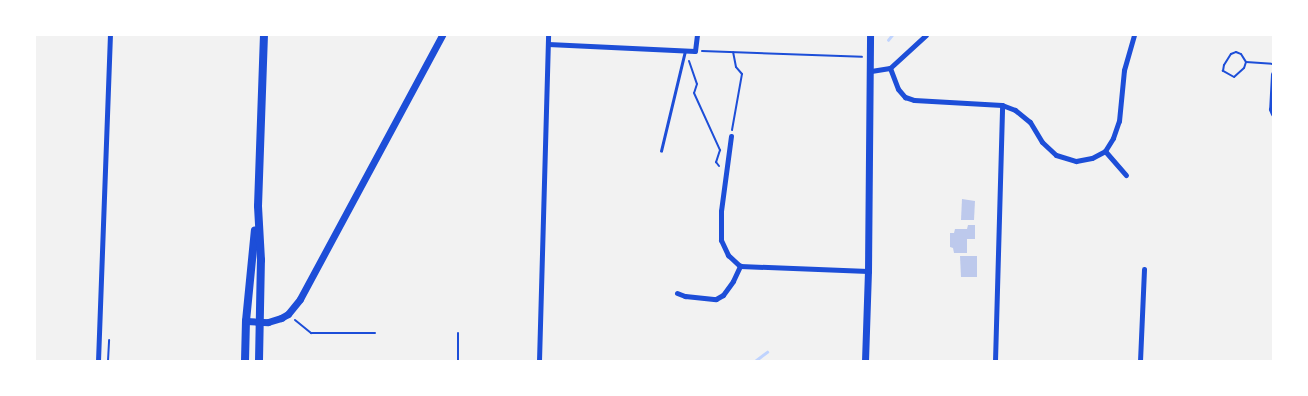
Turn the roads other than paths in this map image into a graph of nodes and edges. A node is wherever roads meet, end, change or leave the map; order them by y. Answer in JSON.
{"nodes":[{"id":1,"x":110,"y":35,"type":"edge"},
{"id":2,"x":264,"y":35,"type":"edge"},
{"id":3,"x":442,"y":35,"type":"edge"},
{"id":4,"x":548,"y":35,"type":"edge"},
{"id":5,"x":697,"y":35,"type":"edge"},
{"id":6,"x":870,"y":35,"type":"edge"},
{"id":7,"x":926,"y":35,"type":"edge"},
{"id":8,"x":1134,"y":35,"type":"edge"},
{"id":9,"x":548,"y":44,"type":"junction"},
{"id":10,"x":685,"y":50,"type":"junction"},
{"id":11,"x":890,"y":68,"type":"junction"},
{"id":12,"x":871,"y":71,"type":"junction"},
{"id":13,"x":1273,"y":74,"type":"edge"},
{"id":14,"x":1002,"y":105,"type":"junction"},
{"id":15,"x":1273,"y":114,"type":"edge"},
{"id":16,"x":731,"y":136,"type":"road end"},
{"id":17,"x":661,"y":151,"type":"dead end"},
{"id":18,"x":1105,"y":151,"type":"junction"},
{"id":19,"x":1126,"y":175,"type":"dead end"},
{"id":20,"x":258,"y":206,"type":"junction"},
{"id":21,"x":740,"y":266,"type":"junction"},
{"id":22,"x":1144,"y":269,"type":"dead end"},
{"id":23,"x":868,"y":271,"type":"junction"},
{"id":24,"x":676,"y":293,"type":"dead end"},
{"id":25,"x":246,"y":322,"type":"junction"},
{"id":26,"x":260,"y":322,"type":"junction"},
{"id":27,"x":98,"y":361,"type":"edge"},
{"id":28,"x":244,"y":361,"type":"edge"},
{"id":29,"x":259,"y":361,"type":"edge"},
{"id":30,"x":539,"y":361,"type":"edge"},
{"id":31,"x":865,"y":361,"type":"edge"},
{"id":32,"x":995,"y":361,"type":"edge"},
{"id":33,"x":1140,"y":361,"type":"edge"}],
"edges":[{"from":1,"to":27,"type":"street"},
{"from":2,"to":20,"type":"main road"},
{"from":3,"to":26,"type":"street"},
{"from":4,"to":9,"type":"street"},
{"from":5,"to":10,"type":"street"},
{"from":6,"to":12,"type":"street"},
{"from":7,"to":11,"type":"street"},
{"from":8,"to":18,"type":"street"},
{"from":9,"to":10,"type":"street"},
{"from":9,"to":30,"type":"street"},
{"from":10,"to":17,"type":"lane"},
{"from":11,"to":12,"type":"street"},
{"from":11,"to":14,"type":"street"},
{"from":12,"to":23,"type":"street"},
{"from":13,"to":15,"type":"street"},
{"from":14,"to":18,"type":"street"},
{"from":14,"to":32,"type":"street"},
{"from":16,"to":21,"type":"street"},
{"from":18,"to":19,"type":"street"},
{"from":20,"to":25,"type":"main road"},
{"from":20,"to":26,"type":"main road"},
{"from":21,"to":23,"type":"street"},
{"from":21,"to":24,"type":"street"},
{"from":22,"to":33,"type":"street"},
{"from":23,"to":31,"type":"street"},
{"from":25,"to":26,"type":"street"},
{"from":25,"to":28,"type":"main road"},
{"from":26,"to":29,"type":"main road"}]}
